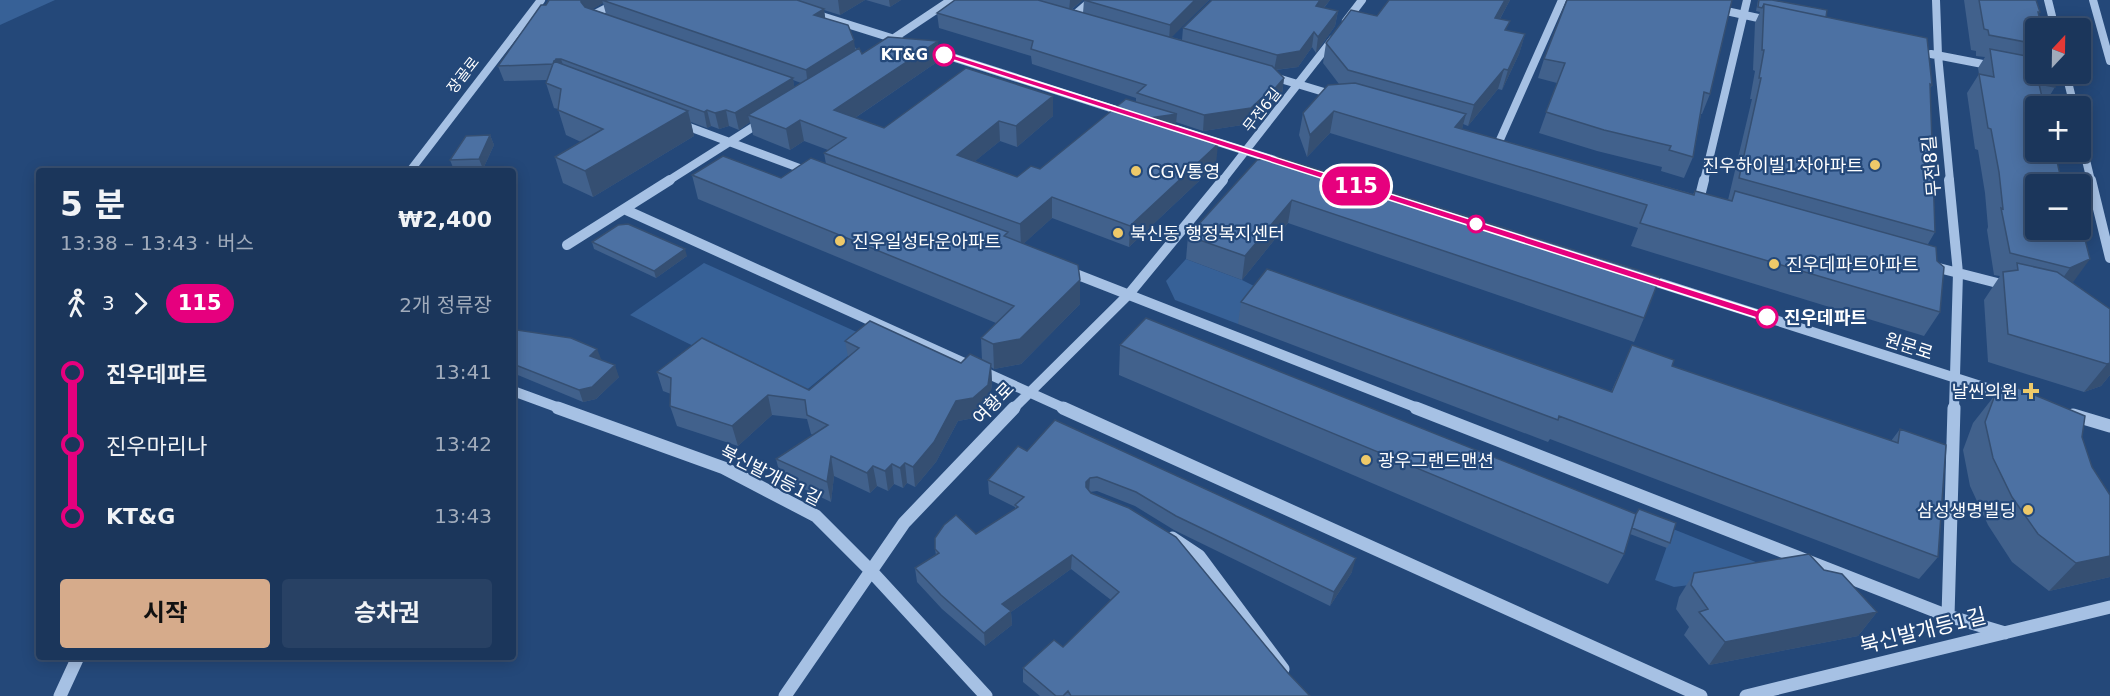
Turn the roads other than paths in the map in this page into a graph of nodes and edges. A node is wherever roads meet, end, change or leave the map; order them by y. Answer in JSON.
{"nodes":[{"id":1,"x":542,"y":0,"type":"edge"},
{"id":2,"x":622,"y":0,"type":"edge"},
{"id":3,"x":951,"y":0,"type":"edge"},
{"id":4,"x":1092,"y":0,"type":"edge"},
{"id":5,"x":1362,"y":0,"type":"edge"},
{"id":6,"x":1562,"y":0,"type":"edge"},
{"id":7,"x":1747,"y":0,"type":"edge"},
{"id":8,"x":1936,"y":0,"type":"edge"},
{"id":9,"x":2048,"y":0,"type":"edge"},
{"id":10,"x":2092,"y":0,"type":"edge"},
{"id":11,"x":1712,"y":8,"type":"edge"},
{"id":12,"x":806,"y":11,"type":"edge"},
{"id":13,"x":1061,"y":15,"type":"edge"},
{"id":14,"x":1744,"y":15,"type":"junction"},
{"id":15,"x":1071,"y":18,"type":"junction"},
{"id":16,"x":2052,"y":18,"type":"edge"},
{"id":17,"x":602,"y":20,"type":"edge"},
{"id":18,"x":1082,"y":21,"type":"edge"},
{"id":19,"x":1777,"y":22,"type":"edge"},
{"id":20,"x":894,"y":39,"type":"junction"},
{"id":21,"x":885,"y":45,"type":"edge"},
{"id":22,"x":1919,"y":51,"type":"edge"},
{"id":23,"x":1938,"y":55,"type":"junction"},
{"id":24,"x":2110,"y":61,"type":"edge"},
{"id":25,"x":1997,"y":66,"type":"edge"},
{"id":26,"x":1266,"y":75,"type":"edge"},
{"id":27,"x":1299,"y":85,"type":"junction"},
{"id":28,"x":1344,"y":98,"type":"edge"},
{"id":29,"x":1134,"y":115,"type":"edge"},
{"id":30,"x":769,"y":117,"type":"edge"},
{"id":31,"x":675,"y":122,"type":"edge"},
{"id":32,"x":1157,"y":122,"type":"edge"},
{"id":33,"x":1488,"y":139,"type":"edge"},
{"id":34,"x":730,"y":142,"type":"junction"},
{"id":35,"x":1499,"y":142,"type":"junction"},
{"id":36,"x":1510,"y":145,"type":"edge"},
{"id":37,"x":1247,"y":151,"type":"junction"},
{"id":38,"x":2087,"y":162,"type":"edge"},
{"id":39,"x":1292,"y":165,"type":"edge"},
{"id":40,"x":412,"y":168,"type":"edge"},
{"id":41,"x":819,"y":176,"type":"edge"},
{"id":42,"x":1688,"y":196,"type":"edge"},
{"id":43,"x":1699,"y":200,"type":"junction"},
{"id":44,"x":1710,"y":203,"type":"edge"},
{"id":45,"x":626,"y":210,"type":"junction"},
{"id":46,"x":567,"y":245,"type":"dead end"},
{"id":47,"x":2110,"y":258,"type":"edge"},
{"id":48,"x":1924,"y":264,"type":"edge"},
{"id":49,"x":1052,"y":265,"type":"edge"},
{"id":50,"x":1629,"y":273,"type":"edge"},
{"id":51,"x":1958,"y":273,"type":"junction"},
{"id":52,"x":2023,"y":290,"type":"edge"},
{"id":53,"x":1129,"y":294,"type":"junction"},
{"id":54,"x":1955,"y":378,"type":"junction"},
{"id":55,"x":1030,"y":391,"type":"junction"},
{"id":56,"x":516,"y":392,"type":"edge"},
{"id":57,"x":2022,"y":399,"type":"edge"},
{"id":58,"x":2066,"y":412,"type":"edge"},
{"id":59,"x":2110,"y":426,"type":"edge"},
{"id":60,"x":1158,"y":529,"type":"edge"},
{"id":61,"x":871,"y":571,"type":"junction"},
{"id":62,"x":2110,"y":607,"type":"edge"},
{"id":63,"x":1948,"y":616,"type":"junction"},
{"id":64,"x":2005,"y":633,"type":"junction"},
{"id":65,"x":77,"y":660,"type":"edge"},
{"id":66,"x":1290,"y":677,"type":"edge"},
{"id":67,"x":60,"y":696,"type":"edge"},
{"id":68,"x":785,"y":696,"type":"edge"},
{"id":69,"x":986,"y":696,"type":"edge"},
{"id":70,"x":1701,"y":696,"type":"edge"},
{"id":71,"x":1746,"y":696,"type":"edge"}],
"edges":[{"from":1,"to":40,"type":"street","name":"장골로"},
{"from":2,"to":17,"type":"street"},
{"from":3,"to":20,"type":"street"},
{"from":4,"to":15,"type":"street"},
{"from":5,"to":27,"type":"street","name":"무전6길"},
{"from":6,"to":35,"type":"street"},
{"from":7,"to":14,"type":"street"},
{"from":8,"to":23,"type":"street","name":"무전8길"},
{"from":9,"to":16,"type":"street"},
{"from":10,"to":24,"type":"street"},
{"from":11,"to":14,"type":"street"},
{"from":12,"to":20,"type":"street"},
{"from":13,"to":15,"type":"street"},
{"from":14,"to":19,"type":"street"},
{"from":14,"to":43,"type":"street"},
{"from":15,"to":18,"type":"street"},
{"from":20,"to":21,"type":"street"},
{"from":20,"to":29,"type":"street"},
{"from":22,"to":23,"type":"street"},
{"from":23,"to":25,"type":"street"},
{"from":23,"to":51,"type":"street","name":"무전8길"},
{"from":26,"to":27,"type":"street","name":"무전6길"},
{"from":27,"to":28,"type":"street"},
{"from":27,"to":37,"type":"street","name":"무전6길"},
{"from":30,"to":34,"type":"street"},
{"from":31,"to":34,"type":"street"},
{"from":32,"to":37,"type":"street"},
{"from":33,"to":35,"type":"street"},
{"from":34,"to":41,"type":"street"},
{"from":34,"to":45,"type":"street"},
{"from":35,"to":36,"type":"street"},
{"from":37,"to":39,"type":"street"},
{"from":37,"to":53,"type":"street","name":"여황로"},
{"from":38,"to":47,"type":"street"},
{"from":42,"to":43,"type":"street"},
{"from":43,"to":44,"type":"street"},
{"from":45,"to":46,"type":"street"},
{"from":45,"to":55,"type":"street"},
{"from":48,"to":51,"type":"street"},
{"from":49,"to":53,"type":"street"},
{"from":50,"to":54,"type":"street","name":"원문로"},
{"from":51,"to":52,"type":"street"},
{"from":51,"to":54,"type":"street","name":"무전8길"},
{"from":53,"to":55,"type":"street","name":"여황로"},
{"from":53,"to":63,"type":"street"},
{"from":54,"to":57,"type":"street","name":"원문로"},
{"from":54,"to":63,"type":"street","name":"무전8길"},
{"from":55,"to":61,"type":"street","name":"여황로"},
{"from":55,"to":70,"type":"street"},
{"from":56,"to":61,"type":"street","name":"북신발개등1길"},
{"from":58,"to":59,"type":"street"},
{"from":60,"to":66,"type":"street"},
{"from":61,"to":68,"type":"street","name":"여황로"},
{"from":61,"to":69,"type":"street","name":"북신발개등1길"},
{"from":62,"to":64,"type":"street","name":"북신발개등1길"},
{"from":63,"to":64,"type":"street"},
{"from":64,"to":71,"type":"street","name":"북신발개등1길"},
{"from":65,"to":67,"type":"street"}]}
